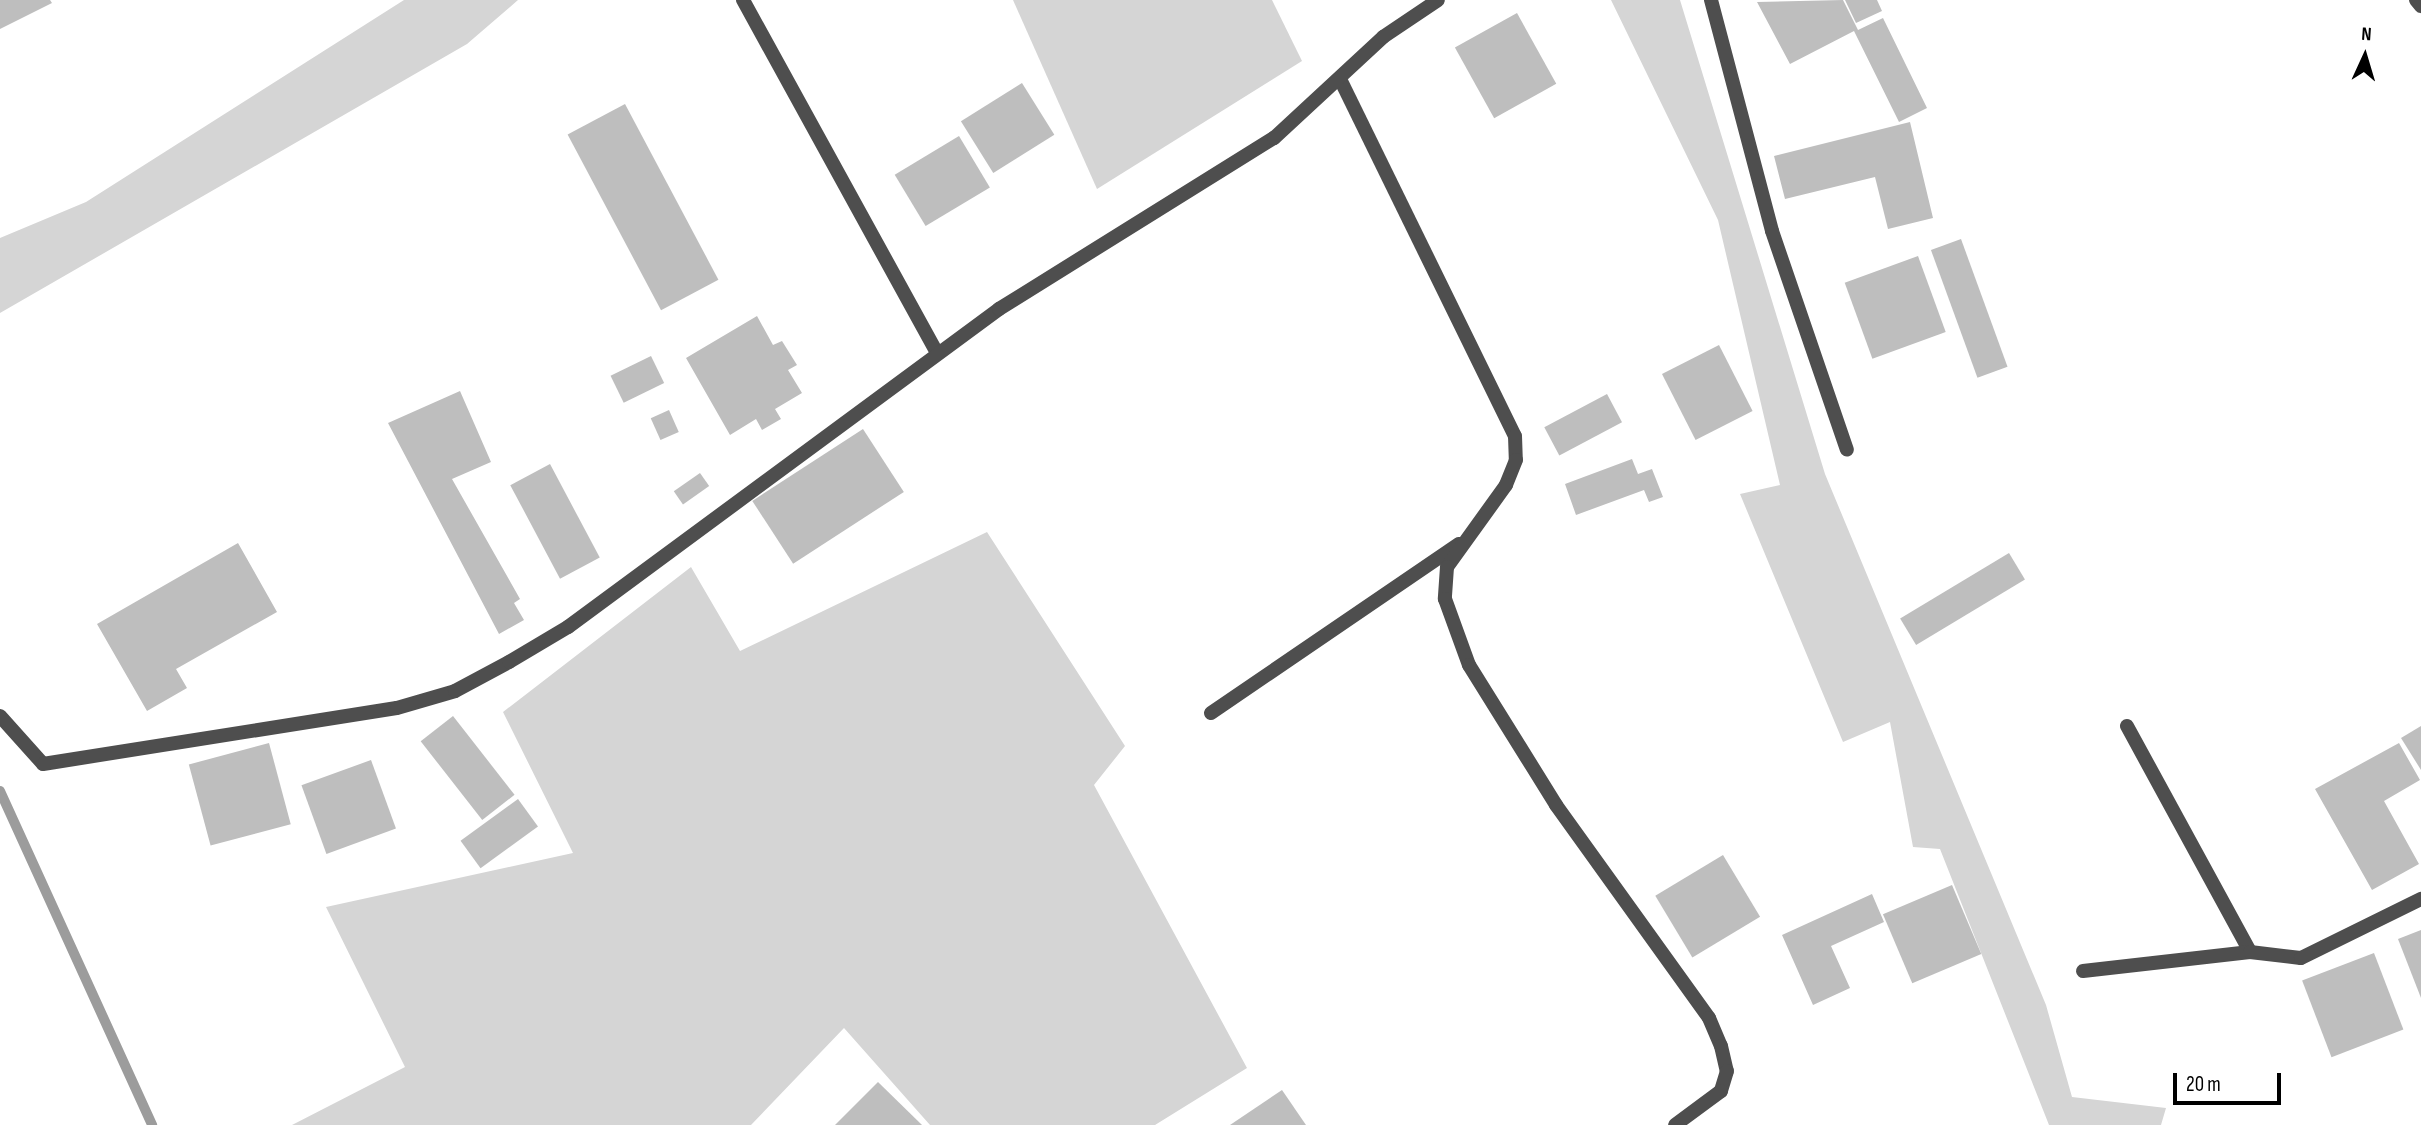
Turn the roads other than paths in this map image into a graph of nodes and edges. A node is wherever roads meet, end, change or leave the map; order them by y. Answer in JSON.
{"nodes":[{"id":1,"x":743,"y":0,"type":"edge"},
{"id":2,"x":1438,"y":0,"type":"edge"},
{"id":3,"x":1711,"y":0,"type":"edge"},
{"id":4,"x":2416,"y":0,"type":"edge"},
{"id":5,"x":2421,"y":6,"type":"edge"},
{"id":6,"x":1341,"y":81,"type":"junction"},
{"id":7,"x":937,"y":353,"type":"junction"},
{"id":8,"x":1847,"y":450,"type":"dead end"},
{"id":9,"x":1460,"y":544,"type":"junction"},
{"id":10,"x":1211,"y":713,"type":"dead end"},
{"id":11,"x":0,"y":716,"type":"edge"},
{"id":12,"x":2127,"y":726,"type":"dead end"},
{"id":13,"x":2421,"y":899,"type":"edge"},
{"id":14,"x":2250,"y":952,"type":"junction"},
{"id":15,"x":2083,"y":971,"type":"dead end"},
{"id":16,"x":1675,"y":1125,"type":"edge"}],
"edges":[{"from":1,"to":7,"type":"street"},
{"from":2,"to":6,"type":"street"},
{"from":3,"to":8,"type":"street"},
{"from":4,"to":5,"type":"street"},
{"from":6,"to":7,"type":"street"},
{"from":6,"to":9,"type":"street"},
{"from":7,"to":11,"type":"street"},
{"from":9,"to":10,"type":"street"},
{"from":9,"to":16,"type":"street"},
{"from":12,"to":14,"type":"street"},
{"from":13,"to":14,"type":"street"},
{"from":14,"to":15,"type":"street"}]}
